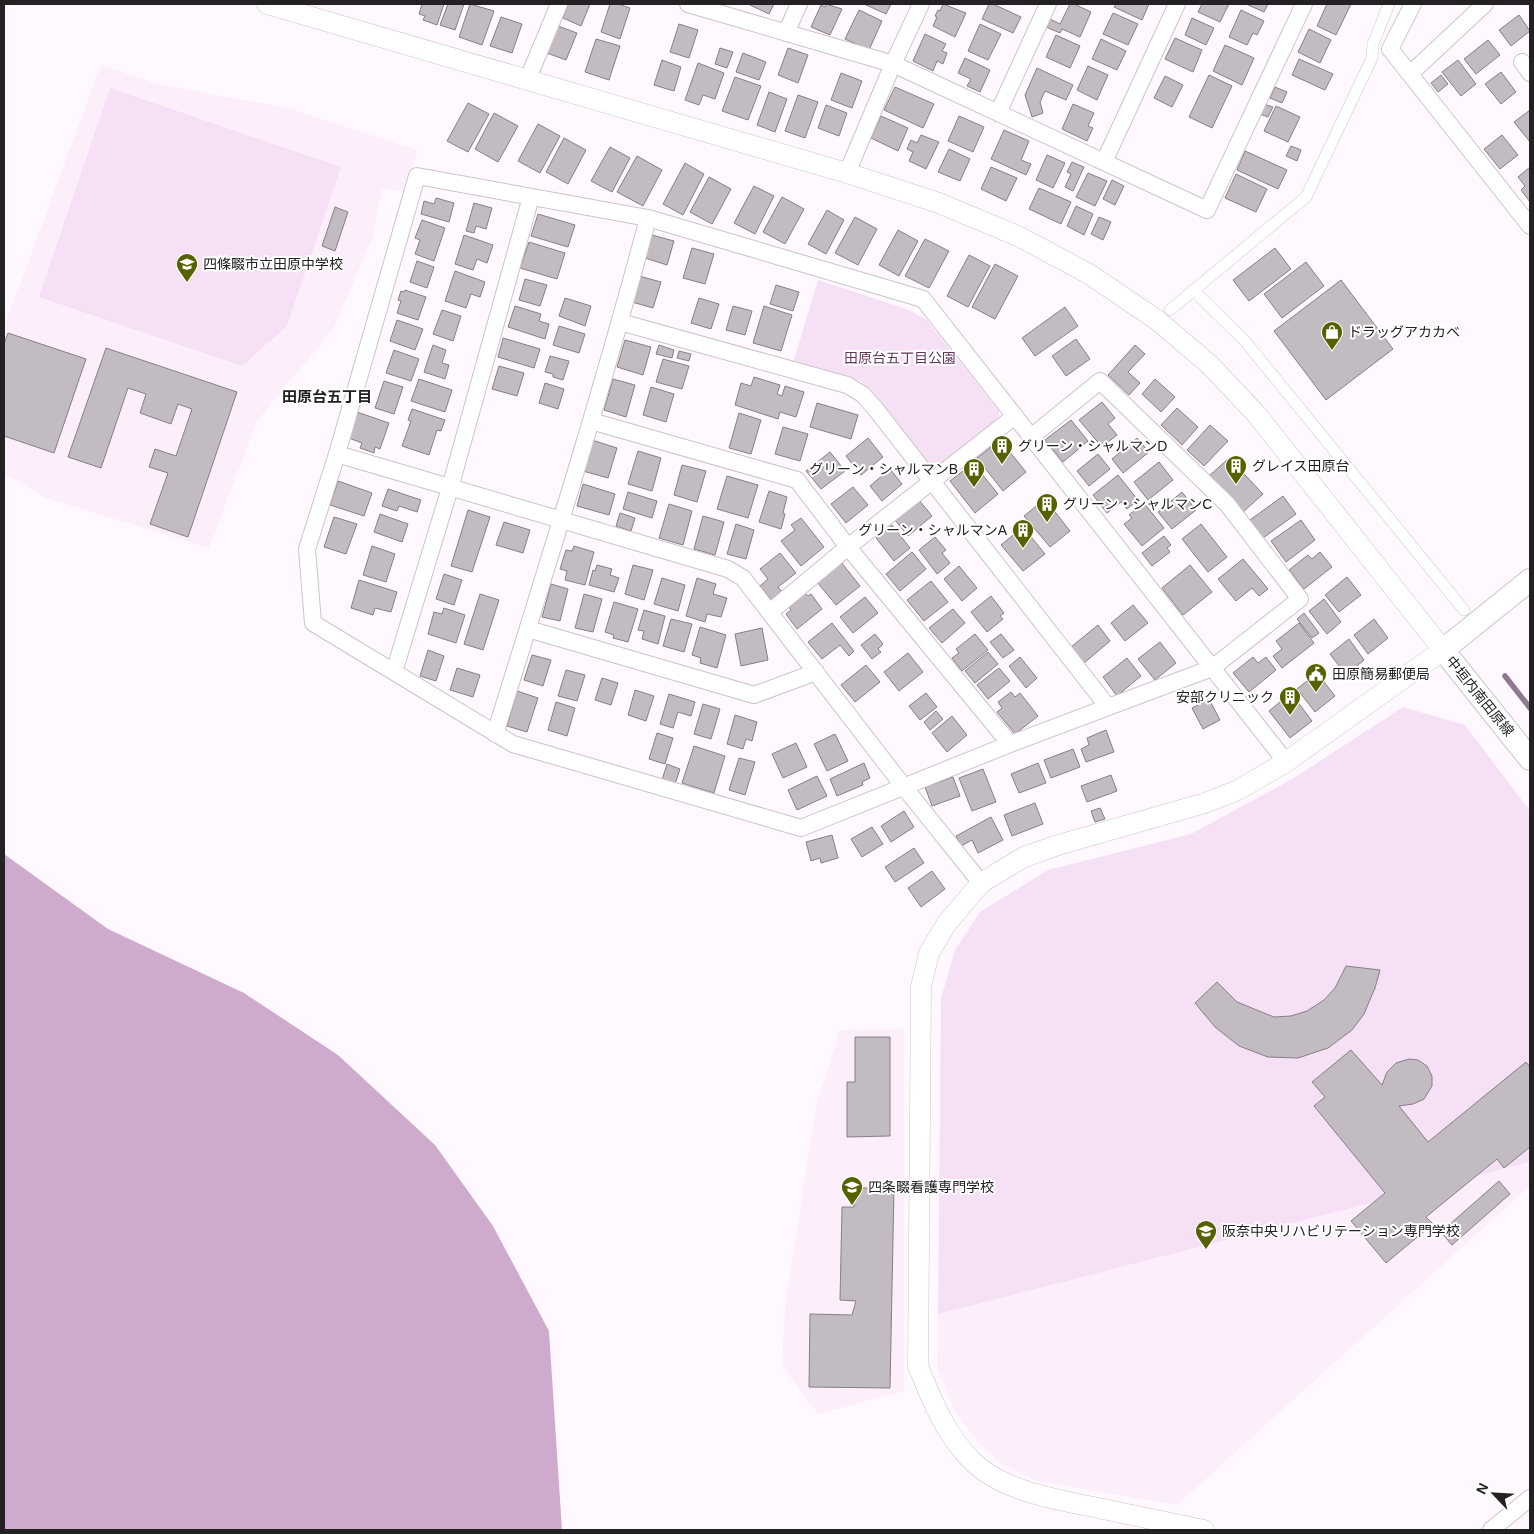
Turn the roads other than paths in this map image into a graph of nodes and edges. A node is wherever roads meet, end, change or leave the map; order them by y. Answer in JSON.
{"nodes":[{"id":1,"x":267,"y":4,"type":"edge"},
{"id":2,"x":559,"y":4,"type":"edge"},
{"id":3,"x":688,"y":4,"type":"edge"},
{"id":4,"x":799,"y":4,"type":"edge"},
{"id":5,"x":921,"y":4,"type":"edge"},
{"id":6,"x":1048,"y":4,"type":"edge"},
{"id":7,"x":1177,"y":4,"type":"edge"},
{"id":8,"x":1304,"y":4,"type":"edge"},
{"id":9,"x":1389,"y":4,"type":"edge"},
{"id":10,"x":1413,"y":4,"type":"edge"},
{"id":11,"x":1485,"y":4,"type":"edge"},
{"id":12,"x":786,"y":33,"type":"junction"},
{"id":13,"x":893,"y":64,"type":"junction"},
{"id":14,"x":1410,"y":74,"type":"junction"},
{"id":15,"x":527,"y":81,"type":"junction"},
{"id":16,"x":998,"y":113,"type":"junction"},
{"id":17,"x":1104,"y":162,"type":"junction"},
{"id":18,"x":847,"y":173,"type":"junction"},
{"id":19,"x":531,"y":197,"type":"junction"},
{"id":20,"x":648,"y":218,"type":"junction"},
{"id":21,"x":1530,"y":226,"type":"edge"},
{"id":22,"x":1193,"y":290,"type":"junction"},
{"id":23,"x":1170,"y":310,"type":"dead end"},
{"id":24,"x":620,"y":322,"type":"junction"},
{"id":25,"x":1015,"y":416,"type":"junction"},
{"id":26,"x":591,"y":420,"type":"junction"},
{"id":27,"x":1031,"y":437,"type":"junction"},
{"id":28,"x":337,"y":454,"type":"junction"},
{"id":29,"x":931,"y":482,"type":"junction"},
{"id":30,"x":450,"y":488,"type":"junction"},
{"id":31,"x":561,"y":521,"type":"junction"},
{"id":32,"x":848,"y":547,"type":"junction"},
{"id":33,"x":1530,"y":580,"type":"edge"},
{"id":34,"x":1464,"y":610,"type":"dead end"},
{"id":35,"x":770,"y":612,"type":"junction"},
{"id":36,"x":528,"y":629,"type":"junction"},
{"id":37,"x":1443,"y":650,"type":"junction"},
{"id":38,"x":1212,"y":668,"type":"junction"},
{"id":39,"x":394,"y":672,"type":"junction"},
{"id":40,"x":816,"y":672,"type":"junction"},
{"id":41,"x":1108,"y":707,"type":"junction"},
{"id":42,"x":495,"y":734,"type":"junction"},
{"id":43,"x":1010,"y":744,"type":"junction"},
{"id":44,"x":1530,"y":760,"type":"edge"},
{"id":45,"x":1286,"y":762,"type":"junction"},
{"id":46,"x":904,"y":787,"type":"junction"},
{"id":47,"x":981,"y":883,"type":"junction"},
{"id":48,"x":1530,"y":1499,"type":"edge"},
{"id":49,"x":1204,"y":1530,"type":"edge"},
{"id":50,"x":1491,"y":1530,"type":"edge"}],
"edges":[{"from":1,"to":15,"type":"street"},
{"from":2,"to":15,"type":"street"},
{"from":3,"to":12,"type":"street"},
{"from":4,"to":12,"type":"street"},
{"from":5,"to":13,"type":"street"},
{"from":6,"to":16,"type":"street"},
{"from":7,"to":17,"type":"street"},
{"from":8,"to":17,"type":"street"},
{"from":9,"to":22,"type":"street"},
{"from":10,"to":14,"type":"street"},
{"from":11,"to":14,"type":"street"},
{"from":12,"to":13,"type":"street"},
{"from":13,"to":16,"type":"street"},
{"from":13,"to":18,"type":"street"},
{"from":14,"to":21,"type":"street"},
{"from":15,"to":18,"type":"street"},
{"from":16,"to":17,"type":"street"},
{"from":18,"to":37,"type":"street"},
{"from":19,"to":20,"type":"street"},
{"from":19,"to":28,"type":"street"},
{"from":19,"to":30,"type":"street"},
{"from":20,"to":24,"type":"street"},
{"from":20,"to":25,"type":"street"},
{"from":22,"to":23,"type":"street"},
{"from":22,"to":34,"type":"street"},
{"from":24,"to":26,"type":"street"},
{"from":24,"to":29,"type":"street"},
{"from":25,"to":27,"type":"street"},
{"from":25,"to":29,"type":"street"},
{"from":26,"to":31,"type":"street"},
{"from":26,"to":32,"type":"street"},
{"from":27,"to":38,"type":"street"},
{"from":27,"to":38,"type":"street"},
{"from":28,"to":30,"type":"street"},
{"from":28,"to":39,"type":"street"},
{"from":29,"to":32,"type":"street"},
{"from":29,"to":41,"type":"street"},
{"from":30,"to":31,"type":"street"},
{"from":30,"to":39,"type":"street"},
{"from":31,"to":35,"type":"street"},
{"from":31,"to":36,"type":"street"},
{"from":32,"to":35,"type":"street"},
{"from":32,"to":43,"type":"street"},
{"from":33,"to":37,"type":"main road","name":"中垣内南田原線"},
{"from":35,"to":40,"type":"street"},
{"from":36,"to":40,"type":"street"},
{"from":36,"to":42,"type":"street"},
{"from":37,"to":44,"type":"main road","name":"中垣内南田原線"},
{"from":37,"to":45,"type":"street"},
{"from":38,"to":41,"type":"street"},
{"from":38,"to":45,"type":"street"},
{"from":39,"to":42,"type":"street"},
{"from":40,"to":46,"type":"street"},
{"from":41,"to":43,"type":"street"},
{"from":42,"to":46,"type":"street"},
{"from":43,"to":46,"type":"street"},
{"from":45,"to":47,"type":"street"},
{"from":46,"to":47,"type":"street"},
{"from":47,"to":49,"type":"street"},
{"from":48,"to":50,"type":"street"}]}
